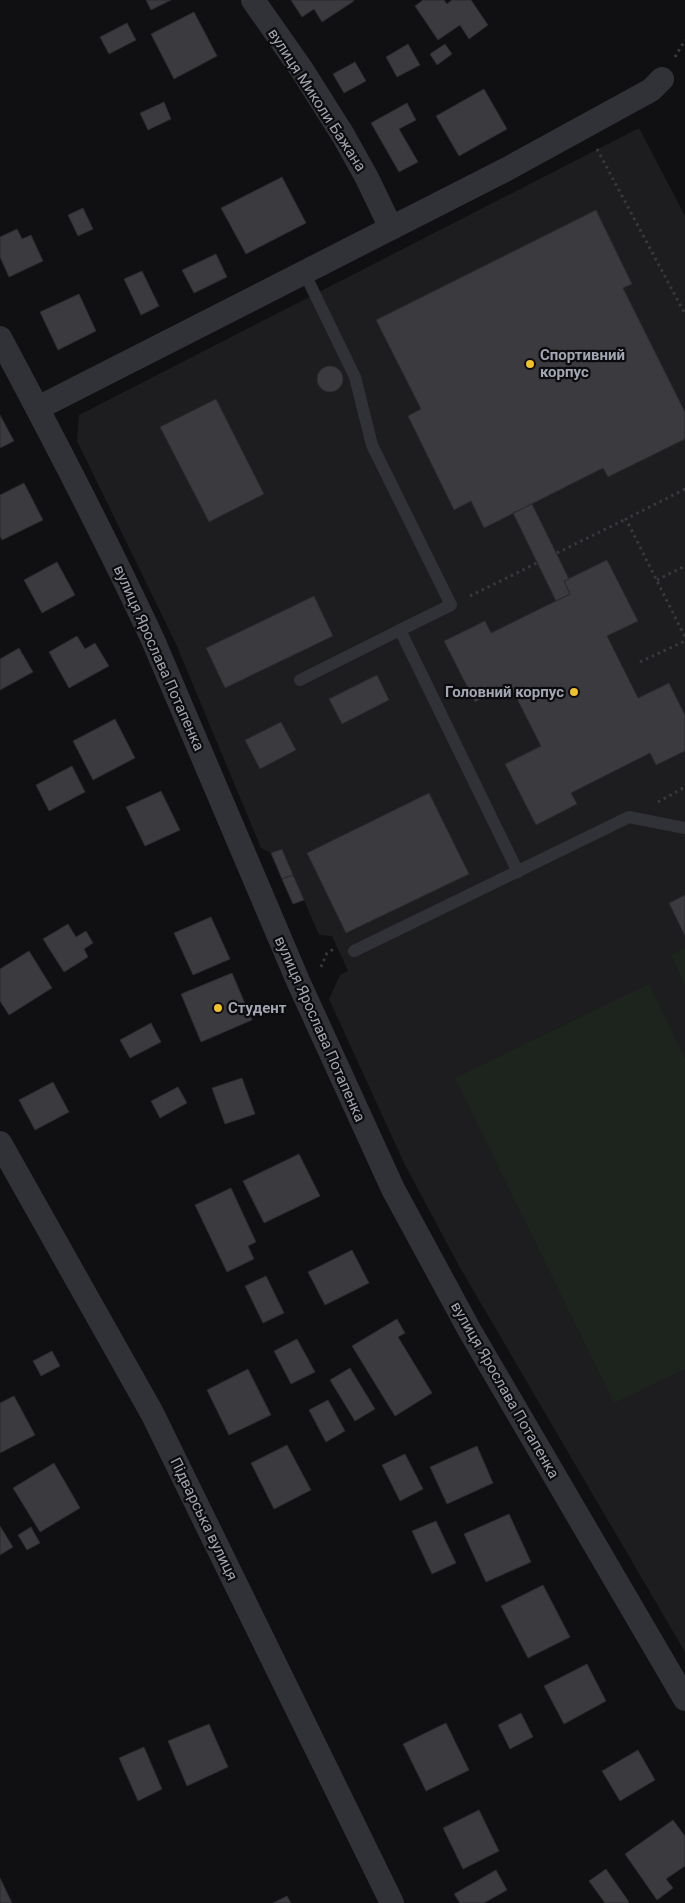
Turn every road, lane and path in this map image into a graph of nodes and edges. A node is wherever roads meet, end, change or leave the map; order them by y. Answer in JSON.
{"nodes":[{"id":1,"x":253,"y":0,"type":"edge"},
{"id":2,"x":662,"y":79,"type":"dead end"},
{"id":3,"x":585,"y":124,"type":"junction"},
{"id":4,"x":391,"y":228,"type":"junction"},
{"id":5,"x":304,"y":272,"type":"junction"},
{"id":6,"x":685,"y":314,"type":"edge"},
{"id":7,"x":0,"y":338,"type":"edge"},
{"id":8,"x":38,"y":408,"type":"junction"},
{"id":9,"x":685,"y":489,"type":"edge"},
{"id":10,"x":626,"y":519,"type":"junction"},
{"id":11,"x":557,"y":554,"type":"dead end"},
{"id":12,"x":537,"y":563,"type":"dead end"},
{"id":13,"x":685,"y":566,"type":"edge"},
{"id":14,"x":657,"y":580,"type":"junction"},
{"id":15,"x":451,"y":604,"type":"junction"},
{"id":16,"x":400,"y":630,"type":"junction"},
{"id":17,"x":685,"y":637,"type":"edge"},
{"id":18,"x":685,"y":641,"type":"edge"},
{"id":19,"x":640,"y":662,"type":"dead end"},
{"id":20,"x":300,"y":680,"type":"dead end"},
{"id":21,"x":685,"y":828,"type":"edge"},
{"id":22,"x":518,"y":872,"type":"junction"},
{"id":23,"x":354,"y":951,"type":"dead end"},
{"id":24,"x":0,"y":1143,"type":"edge"},
{"id":25,"x":685,"y":1699,"type":"edge"},
{"id":26,"x":392,"y":1903,"type":"edge"}],
"edges":[{"from":1,"to":4,"type":"street","name":"вулиця Миколи Бажана"},
{"from":2,"to":3,"type":"street"},
{"from":3,"to":4,"type":"street"},
{"from":3,"to":6,"type":"path"},
{"from":4,"to":5,"type":"street"},
{"from":5,"to":8,"type":"street"},
{"from":5,"to":15,"type":"lane"},
{"from":7,"to":8,"type":"street","name":"вулиця Ярослава Потапенка"},
{"from":8,"to":25,"type":"street","name":"вулиця Ярослава Потапенка"},
{"from":9,"to":10,"type":"path"},
{"from":10,"to":11,"type":"path"},
{"from":10,"to":14,"type":"path"},
{"from":12,"to":15,"type":"path"},
{"from":13,"to":14,"type":"path"},
{"from":14,"to":17,"type":"path"},
{"from":15,"to":16,"type":"lane"},
{"from":16,"to":20,"type":"lane"},
{"from":16,"to":22,"type":"lane"},
{"from":18,"to":19,"type":"path"},
{"from":21,"to":22,"type":"lane"},
{"from":22,"to":23,"type":"lane"},
{"from":24,"to":26,"type":"street","name":"Підварська вулиця"}]}
